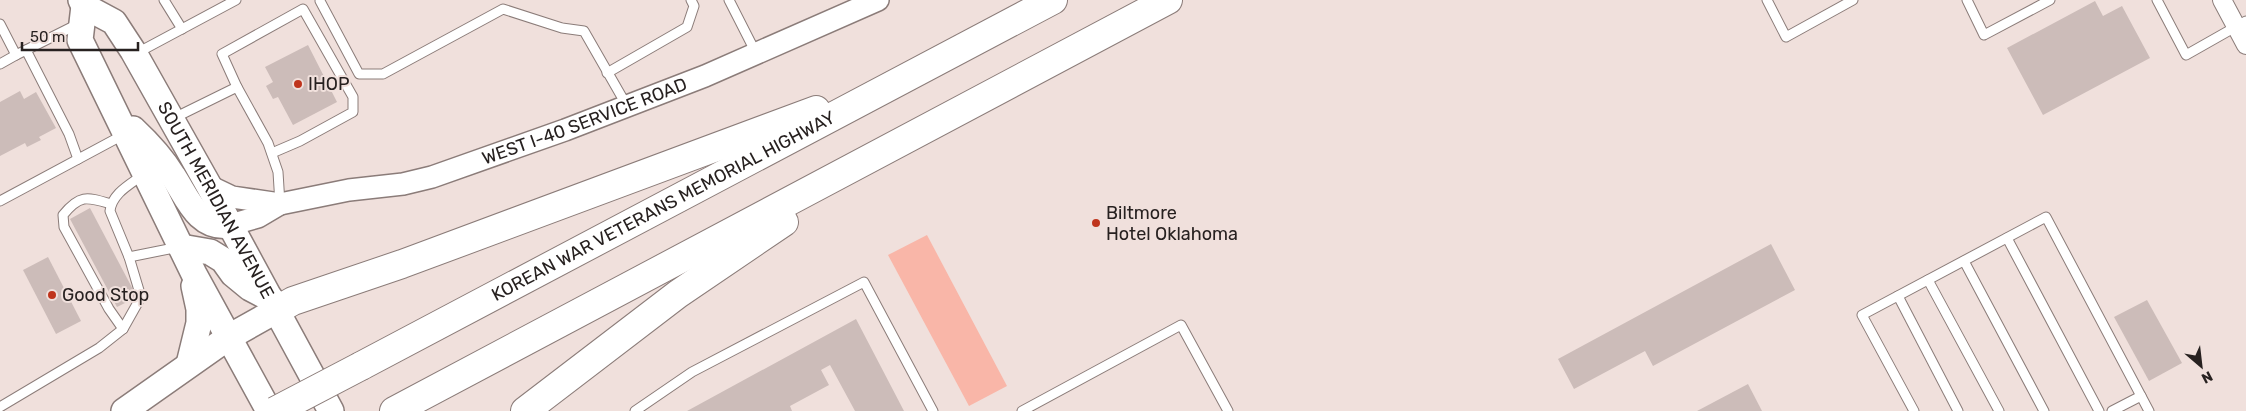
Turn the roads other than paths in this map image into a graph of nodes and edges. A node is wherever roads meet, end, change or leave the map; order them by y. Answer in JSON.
{"nodes":[{"id":1,"x":164,"y":0,"type":"edge"},
{"id":2,"x":236,"y":0,"type":"edge"},
{"id":3,"x":321,"y":0,"type":"edge"},
{"id":4,"x":691,"y":0,"type":"edge"},
{"id":5,"x":729,"y":0,"type":"edge"},
{"id":6,"x":878,"y":0,"type":"edge"},
{"id":7,"x":1053,"y":0,"type":"edge"},
{"id":8,"x":1168,"y":0,"type":"edge"},
{"id":9,"x":1767,"y":0,"type":"edge"},
{"id":10,"x":1853,"y":0,"type":"edge"},
{"id":11,"x":1967,"y":0,"type":"edge"},
{"id":12,"x":2050,"y":0,"type":"edge"},
{"id":13,"x":2157,"y":0,"type":"edge"},
{"id":14,"x":2222,"y":0,"type":"edge"},
{"id":15,"x":302,"y":4,"type":"edge"},
{"id":16,"x":87,"y":7,"type":"edge"},
{"id":17,"x":0,"y":24,"type":"edge"},
{"id":18,"x":2241,"y":24,"type":"edge"},
{"id":19,"x":182,"y":29,"type":"junction"},
{"id":20,"x":2246,"y":44,"type":"edge"},
{"id":21,"x":26,"y":50,"type":"junction"},
{"id":22,"x":135,"y":54,"type":"junction"},
{"id":23,"x":757,"y":54,"type":"junction"},
{"id":24,"x":16,"y":55,"type":"junction"},
{"id":25,"x":0,"y":64,"type":"edge"},
{"id":26,"x":607,"y":72,"type":"junction"},
{"id":27,"x":903,"y":80,"type":"junction"},
{"id":28,"x":237,"y":87,"type":"junction"},
{"id":29,"x":627,"y":106,"type":"junction"},
{"id":30,"x":171,"y":119,"type":"junction"},
{"id":31,"x":123,"y":124,"type":"junction"},
{"id":32,"x":904,"y":142,"type":"junction"},
{"id":33,"x":272,"y":153,"type":"junction"},
{"id":34,"x":78,"y":159,"type":"junction"},
{"id":35,"x":146,"y":172,"type":"junction"},
{"id":36,"x":209,"y":186,"type":"junction"},
{"id":37,"x":0,"y":200,"type":"edge"},
{"id":38,"x":111,"y":204,"type":"junction"},
{"id":39,"x":280,"y":204,"type":"junction"},
{"id":40,"x":230,"y":225,"type":"junction"},
{"id":41,"x":2007,"y":238,"type":"junction"},
{"id":42,"x":181,"y":247,"type":"junction"},
{"id":43,"x":129,"y":257,"type":"junction"},
{"id":44,"x":1964,"y":261,"type":"junction"},
{"id":45,"x":194,"y":274,"type":"junction"},
{"id":46,"x":1928,"y":280,"type":"junction"},
{"id":47,"x":1898,"y":296,"type":"junction"},
{"id":48,"x":274,"y":304,"type":"junction"},
{"id":49,"x":123,"y":329,"type":"junction"},
{"id":50,"x":229,"y":337,"type":"junction"},
{"id":51,"x":190,"y":364,"type":"junction"},
{"id":52,"x":2141,"y":396,"type":"junction"},
{"id":53,"x":0,"y":407,"type":"edge"},
{"id":54,"x":124,"y":411,"type":"edge"},
{"id":55,"x":268,"y":411,"type":"edge"},
{"id":56,"x":275,"y":411,"type":"edge"},
{"id":57,"x":331,"y":411,"type":"edge"},
{"id":58,"x":394,"y":411,"type":"edge"},
{"id":59,"x":525,"y":411,"type":"edge"},
{"id":60,"x":635,"y":411,"type":"edge"},
{"id":61,"x":933,"y":411,"type":"edge"},
{"id":62,"x":1022,"y":411,"type":"edge"},
{"id":63,"x":1228,"y":411,"type":"edge"},
{"id":64,"x":1914,"y":411,"type":"edge"},
{"id":65,"x":1958,"y":411,"type":"edge"},
{"id":66,"x":1999,"y":411,"type":"edge"},
{"id":67,"x":2044,"y":411,"type":"edge"},
{"id":68,"x":2099,"y":411,"type":"edge"},
{"id":69,"x":2112,"y":411,"type":"edge"},
{"id":70,"x":2149,"y":411,"type":"edge"}],
"edges":[{"from":1,"to":19,"type":"lane"},
{"from":2,"to":19,"type":"lane"},
{"from":3,"to":26,"type":"lane"},
{"from":4,"to":26,"type":"lane"},
{"from":5,"to":23,"type":"lane"},
{"from":6,"to":23,"type":"street","name":"WEST I-40 SERVICE ROAD"},
{"from":7,"to":27,"type":"highway","name":"KOREAN WAR VETERANS MEMORIAL HIGHWAY"},
{"from":8,"to":32,"type":"highway"},
{"from":9,"to":10,"type":"lane"},
{"from":11,"to":12,"type":"lane"},
{"from":13,"to":18,"type":"lane"},
{"from":14,"to":18,"type":"street"},
{"from":15,"to":28,"type":"lane"},
{"from":15,"to":33,"type":"lane"},
{"from":16,"to":21,"type":"lane"},
{"from":16,"to":22,"type":"main road","name":"SOUTH MERIDIAN AVENUE"},
{"from":16,"to":31,"type":"main road"},
{"from":17,"to":24,"type":"lane"},
{"from":18,"to":20,"type":"street"},
{"from":19,"to":22,"type":"lane"},
{"from":21,"to":24,"type":"lane"},
{"from":21,"to":34,"type":"lane"},
{"from":22,"to":30,"type":"main road","name":"SOUTH MERIDIAN AVENUE"},
{"from":23,"to":29,"type":"street","name":"WEST I-40 SERVICE ROAD"},
{"from":24,"to":25,"type":"lane"},
{"from":26,"to":29,"type":"lane"},
{"from":27,"to":48,"type":"highway"},
{"from":27,"to":56,"type":"highway","name":"KOREAN WAR VETERANS MEMORIAL HIGHWAY","bridge":true},
{"from":28,"to":30,"type":"lane"},
{"from":28,"to":33,"type":"lane"},
{"from":29,"to":39,"type":"street","name":"WEST I-40 SERVICE ROAD"},
{"from":30,"to":36,"type":"main road","name":"SOUTH MERIDIAN AVENUE"},
{"from":31,"to":34,"type":"lane"},
{"from":31,"to":35,"type":"main road"},
{"from":31,"to":40,"type":"main road"},
{"from":32,"to":58,"type":"highway"},
{"from":32,"to":59,"type":"highway"},
{"from":33,"to":39,"type":"lane"},
{"from":34,"to":37,"type":"lane"},
{"from":35,"to":38,"type":"lane"},
{"from":35,"to":42,"type":"main road"},
{"from":36,"to":39,"type":"street","name":"WEST I-40 SERVICE ROAD"},
{"from":36,"to":40,"type":"main road","name":"SOUTH MERIDIAN AVENUE"},
{"from":38,"to":43,"type":"lane"},
{"from":38,"to":49,"type":"lane"},
{"from":39,"to":40,"type":"street","name":"WEST I-40 SERVICE ROAD"},
{"from":40,"to":48,"type":"main road","name":"SOUTH MERIDIAN AVENUE"},
{"from":41,"to":44,"type":"lane"},
{"from":41,"to":52,"type":"lane"},
{"from":41,"to":68,"type":"lane"},
{"from":42,"to":43,"type":"lane"},
{"from":42,"to":45,"type":"main road"},
{"from":42,"to":48,"type":"main road"},
{"from":43,"to":49,"type":"lane"},
{"from":44,"to":46,"type":"lane"},
{"from":44,"to":67,"type":"lane"},
{"from":45,"to":50,"type":"main road"},
{"from":45,"to":51,"type":"main road"},
{"from":46,"to":47,"type":"lane"},
{"from":46,"to":66,"type":"lane"},
{"from":47,"to":64,"type":"lane"},
{"from":47,"to":65,"type":"lane"},
{"from":48,"to":50,"type":"main road"},
{"from":48,"to":57,"type":"main road","name":"SOUTH MERIDIAN AVENUE"},
{"from":49,"to":53,"type":"lane"},
{"from":50,"to":51,"type":"main road"},
{"from":50,"to":55,"type":"main road"},
{"from":51,"to":54,"type":"main road"},
{"from":52,"to":69,"type":"lane"},
{"from":52,"to":70,"type":"lane"},
{"from":60,"to":61,"type":"lane"},
{"from":62,"to":63,"type":"lane"}]}
